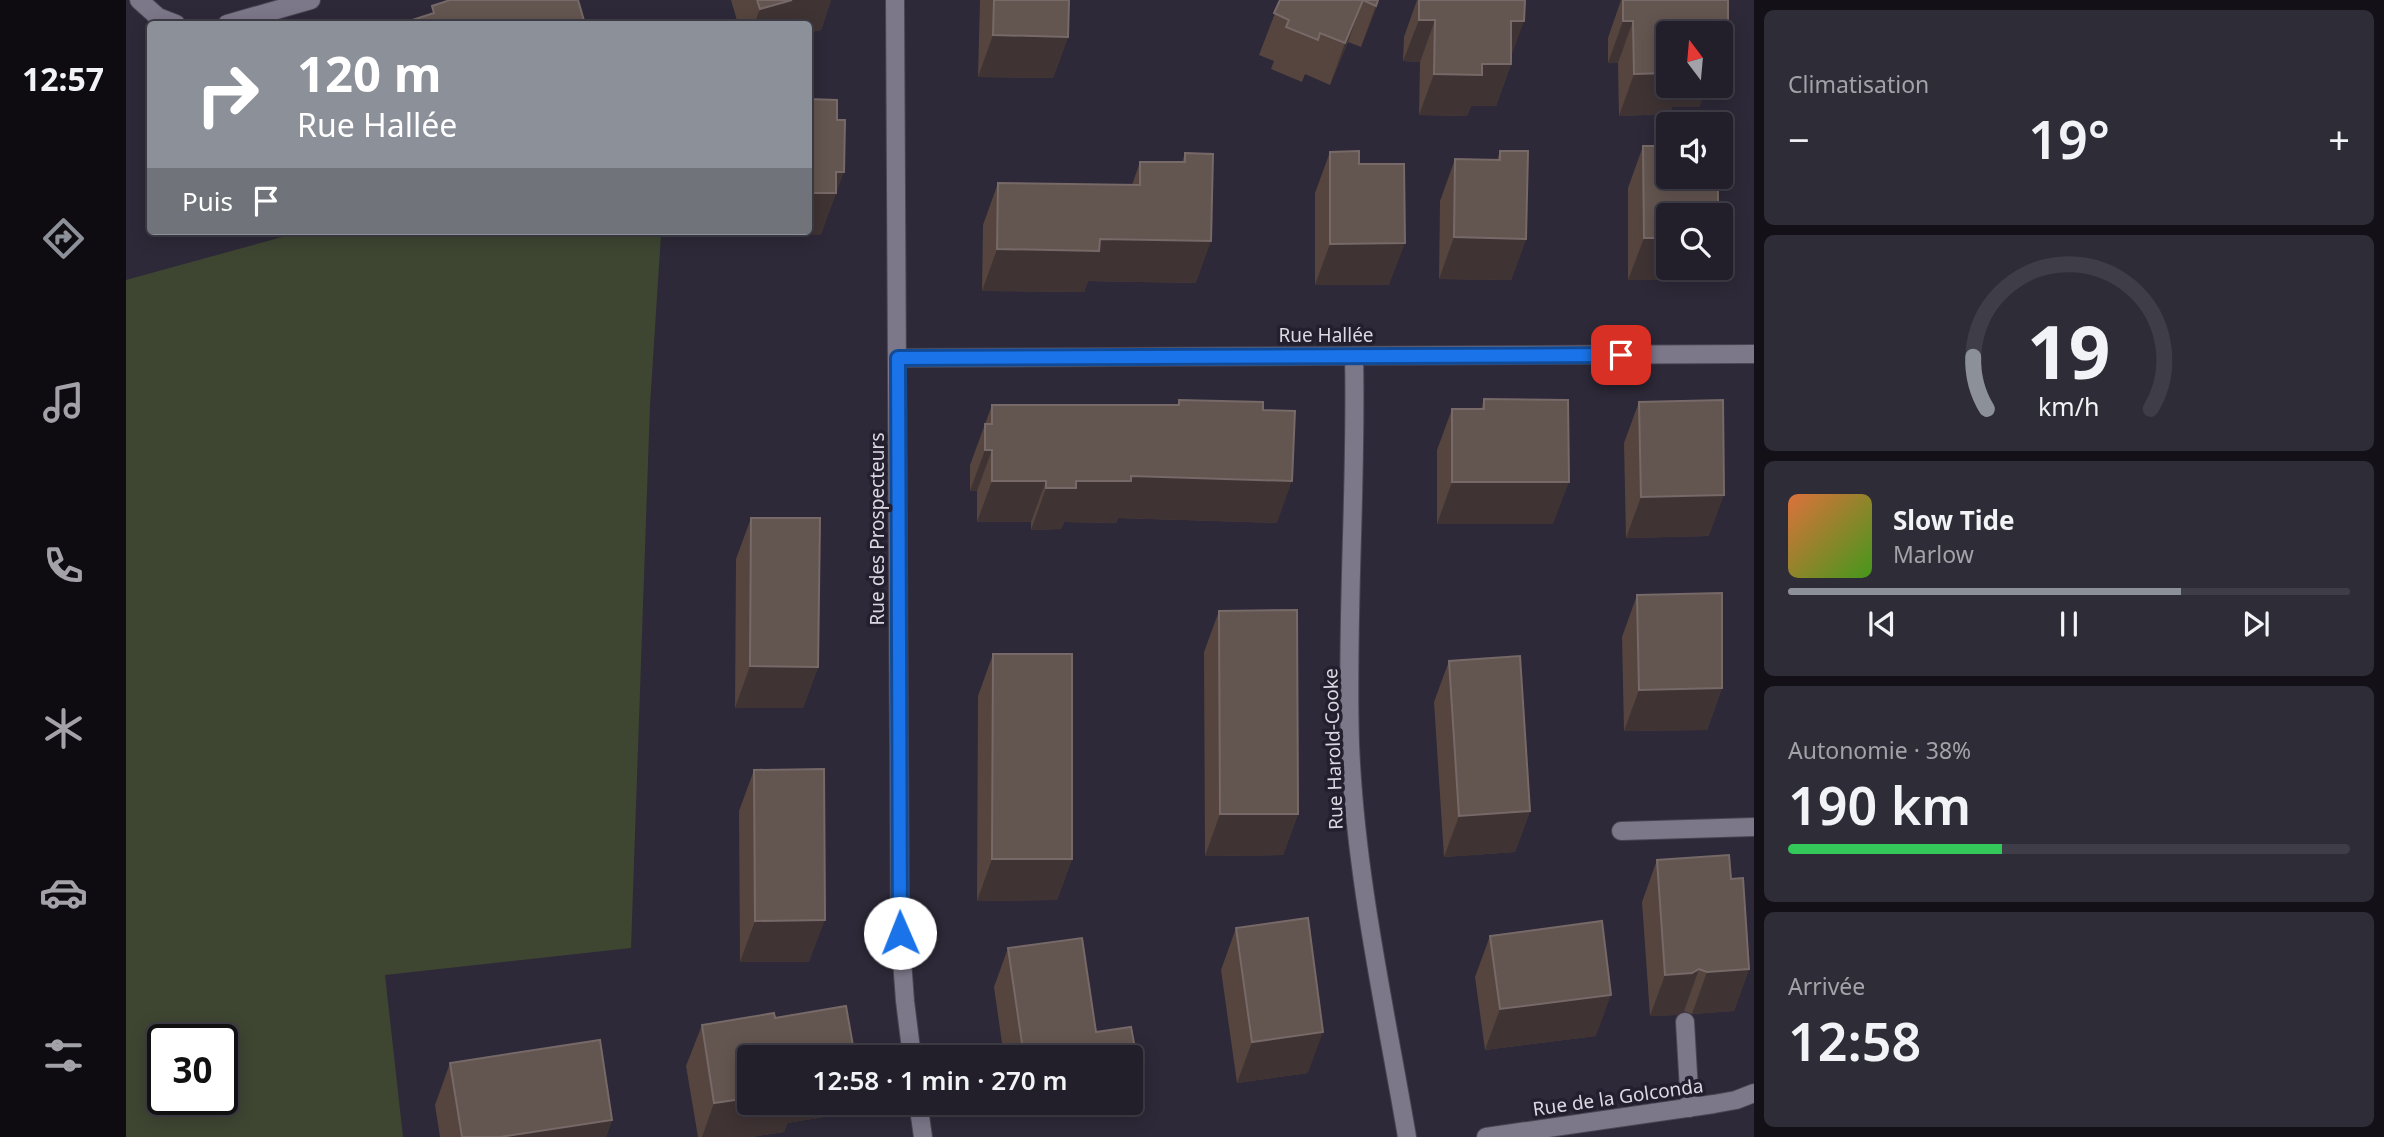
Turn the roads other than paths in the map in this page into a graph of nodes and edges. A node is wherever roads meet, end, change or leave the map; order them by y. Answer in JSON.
{"nodes":[{"id":1,"x":139,"y":0,"type":"edge"},
{"id":2,"x":311,"y":0,"type":"edge"},
{"id":3,"x":895,"y":0,"type":"edge"},
{"id":4,"x":168,"y":21,"type":"edge"},
{"id":5,"x":238,"y":21,"type":"edge"},
{"id":6,"x":1754,"y":354,"type":"edge"},
{"id":7,"x":1354,"y":356,"type":"junction"},
{"id":8,"x":898,"y":358,"type":"junction"},
{"id":9,"x":1754,"y":827,"type":"edge"},
{"id":10,"x":1621,"y":831,"type":"dead end"},
{"id":11,"x":1685,"y":1022,"type":"dead end"},
{"id":12,"x":910,"y":1045,"type":"edge"},
{"id":13,"x":1754,"y":1093,"type":"edge"},
{"id":14,"x":1690,"y":1108,"type":"junction"},
{"id":15,"x":920,"y":1115,"type":"edge"},
{"id":16,"x":923,"y":1137,"type":"edge"},
{"id":17,"x":1406,"y":1137,"type":"edge"},
{"id":18,"x":1486,"y":1137,"type":"edge"}],
"edges":[{"from":1,"to":4,"type":"street"},
{"from":2,"to":5,"type":"street"},
{"from":3,"to":8,"type":"street","name":"Rue des Prospecteurs"},
{"from":6,"to":7,"type":"street","name":"Rue Hallée"},
{"from":7,"to":8,"type":"street","name":"Rue Hallée"},
{"from":7,"to":17,"type":"street","name":"Rue Harold-Cooke"},
{"from":8,"to":12,"type":"street","name":"Rue des Prospecteurs"},
{"from":9,"to":10,"type":"street"},
{"from":11,"to":14,"type":"street"},
{"from":13,"to":14,"type":"street","name":"Rue de la Golconda"},
{"from":14,"to":18,"type":"street","name":"Rue de la Golconda"},
{"from":15,"to":16,"type":"street"}]}
